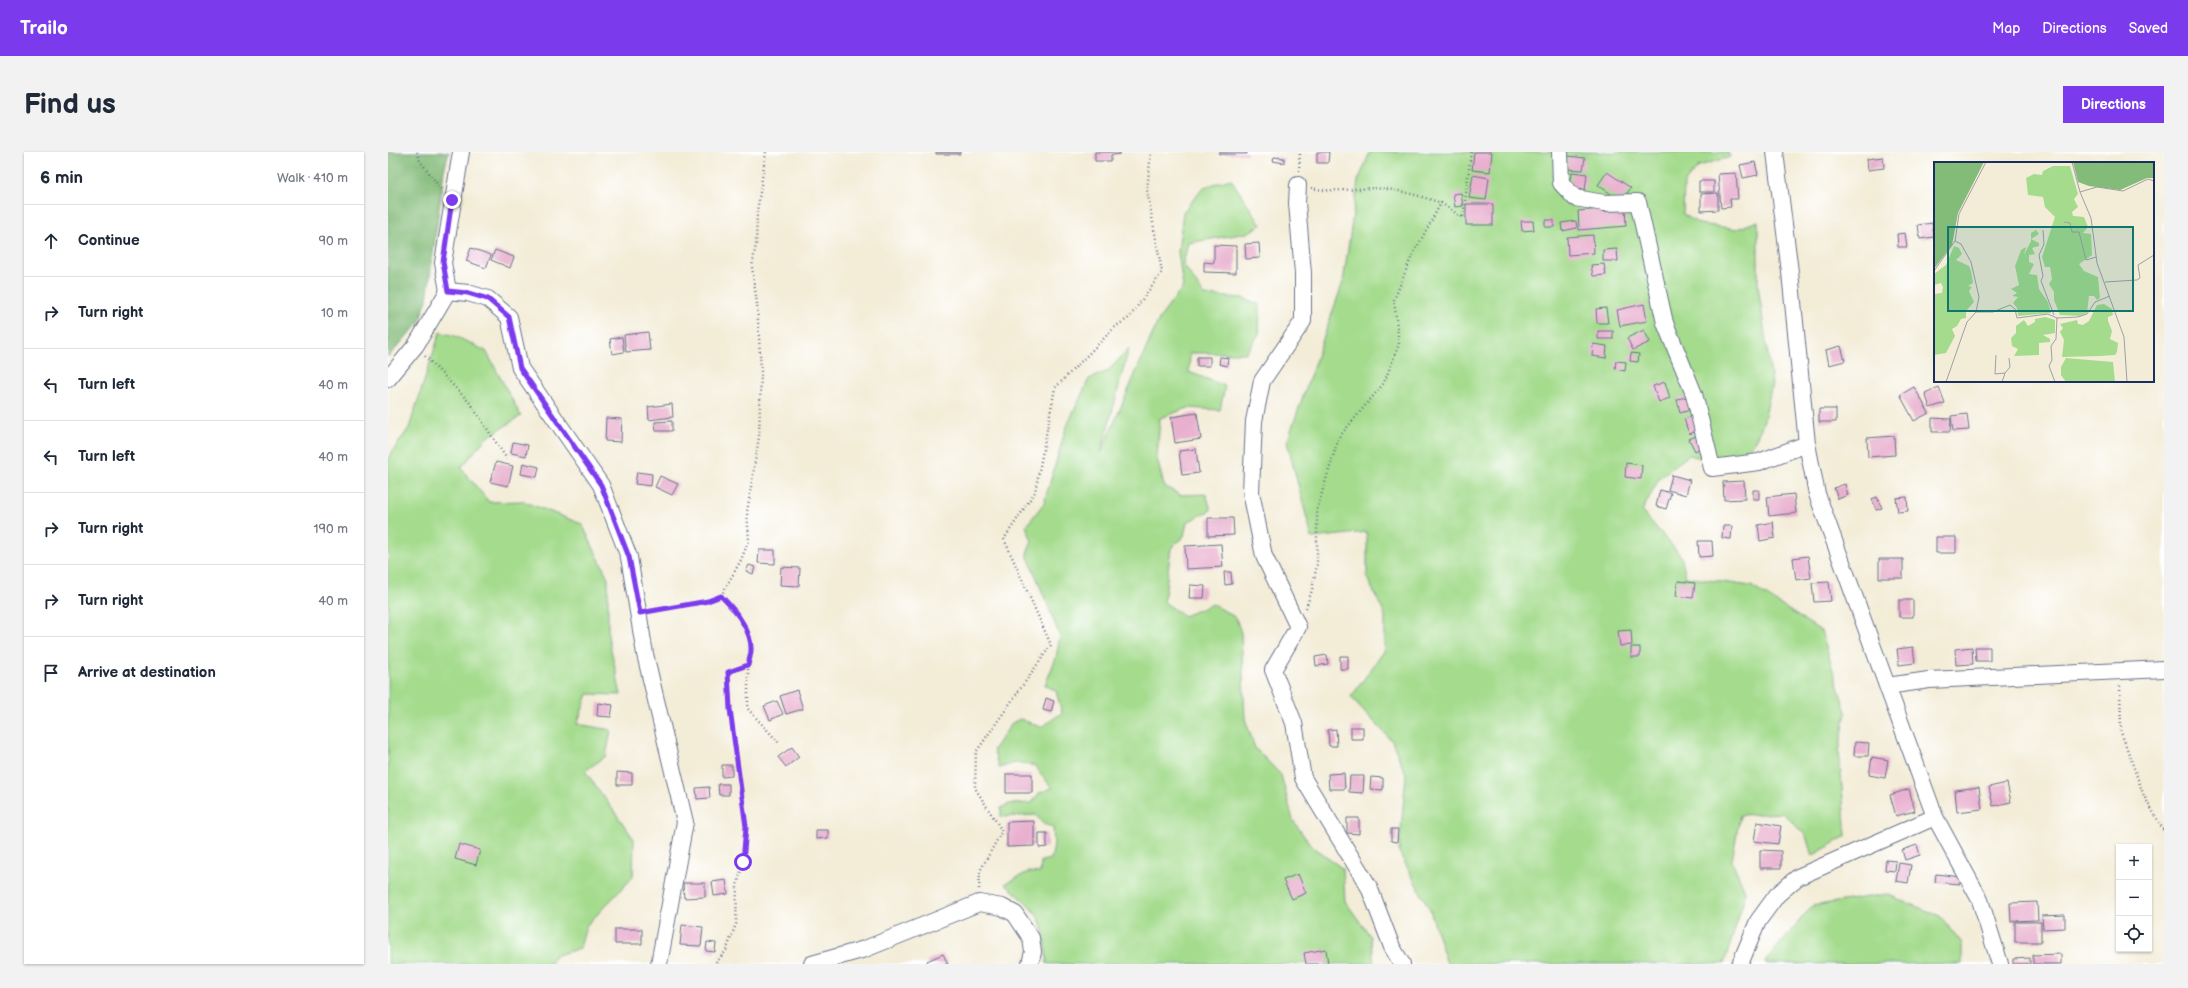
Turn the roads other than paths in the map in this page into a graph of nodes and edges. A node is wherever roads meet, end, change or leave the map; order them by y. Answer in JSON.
{"nodes":[{"id":1,"x":461,"y":152,"type":"edge"},
{"id":2,"x":1560,"y":152,"type":"edge"},
{"id":3,"x":1775,"y":152,"type":"edge"},
{"id":4,"x":1298,"y":185,"type":"road end"},
{"id":5,"x":448,"y":291,"type":"junction"},
{"id":6,"x":388,"y":379,"type":"edge"},
{"id":7,"x":1808,"y":444,"type":"junction"},
{"id":8,"x":2164,"y":669,"type":"edge"},
{"id":9,"x":1887,"y":686,"type":"junction"},
{"id":10,"x":1935,"y":817,"type":"junction"},
{"id":11,"x":659,"y":964,"type":"edge"},
{"id":12,"x":812,"y":964,"type":"edge"},
{"id":13,"x":1030,"y":964,"type":"edge"},
{"id":14,"x":1402,"y":964,"type":"edge"},
{"id":15,"x":1740,"y":964,"type":"edge"},
{"id":16,"x":2000,"y":964,"type":"edge"}],
"edges":[{"from":1,"to":5,"type":"street"},
{"from":2,"to":7,"type":"street"},
{"from":3,"to":7,"type":"street"},
{"from":4,"to":14,"type":"street"},
{"from":5,"to":6,"type":"street"},
{"from":5,"to":11,"type":"street"},
{"from":7,"to":9,"type":"street"},
{"from":8,"to":9,"type":"street"},
{"from":9,"to":10,"type":"street"},
{"from":10,"to":15,"type":"street"},
{"from":10,"to":16,"type":"street"},
{"from":12,"to":13,"type":"street"}]}
